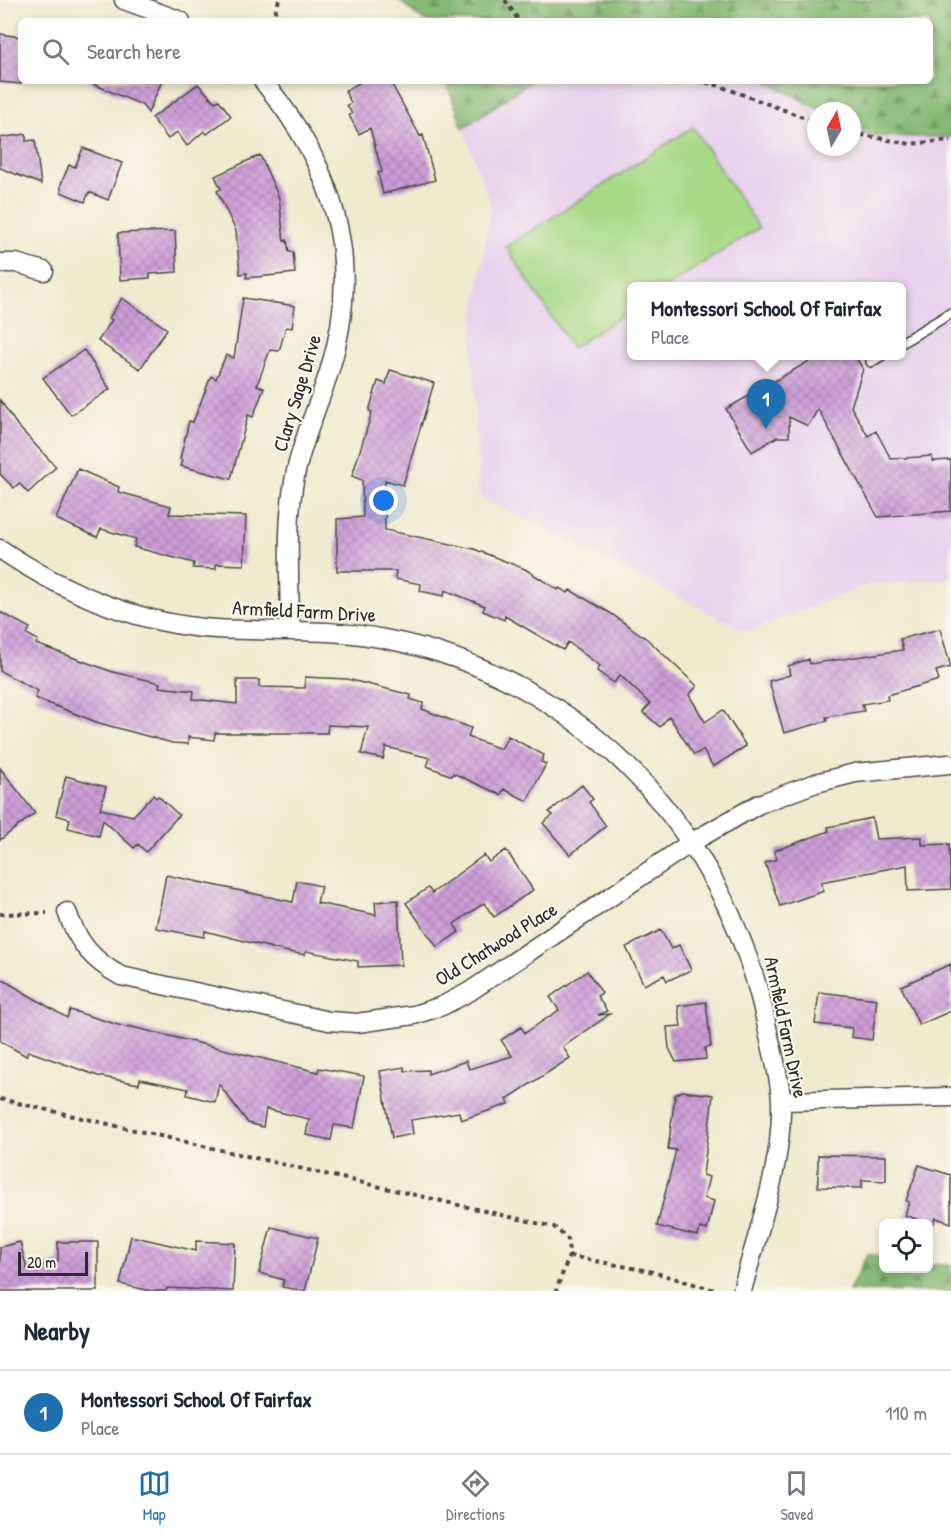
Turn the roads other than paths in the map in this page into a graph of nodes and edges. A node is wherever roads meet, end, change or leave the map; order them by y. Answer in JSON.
{"nodes":[{"id":1,"x":124,"y":0,"type":"edge"},
{"id":2,"x":173,"y":18,"type":"edge"},
{"id":3,"x":266,"y":84,"type":"edge"},
{"id":4,"x":0,"y":263,"type":"edge"},
{"id":5,"x":44,"y":271,"type":"dead end"},
{"id":6,"x":951,"y":313,"type":"edge"},
{"id":7,"x":906,"y":340,"type":"edge"},
{"id":8,"x":875,"y":360,"type":"edge"},
{"id":9,"x":872,"y":362,"type":"dead end"},
{"id":10,"x":0,"y":549,"type":"edge"},
{"id":11,"x":290,"y":630,"type":"junction"},
{"id":12,"x":949,"y":764,"type":"dead end"},
{"id":13,"x":692,"y":842,"type":"junction"},
{"id":14,"x":67,"y":912,"type":"road end"},
{"id":15,"x":951,"y":1097,"type":"edge"},
{"id":16,"x":781,"y":1101,"type":"junction"},
{"id":17,"x":742,"y":1291,"type":"edge"}],
"edges":[{"from":1,"to":2,"type":"street"},
{"from":3,"to":11,"type":"street","name":"Clary Sage Drive"},
{"from":4,"to":5,"type":"street"},
{"from":6,"to":7,"type":"lane"},
{"from":8,"to":9,"type":"lane"},
{"from":10,"to":11,"type":"street","name":"Armfield Farm Drive"},
{"from":11,"to":13,"type":"street","name":"Armfield Farm Drive"},
{"from":12,"to":13,"type":"street","name":"Old Chatwood Place"},
{"from":13,"to":14,"type":"street","name":"Old Chatwood Place"},
{"from":13,"to":16,"type":"street","name":"Armfield Farm Drive"},
{"from":15,"to":16,"type":"street"},
{"from":16,"to":17,"type":"street","name":"Armfield Farm Drive"}]}
